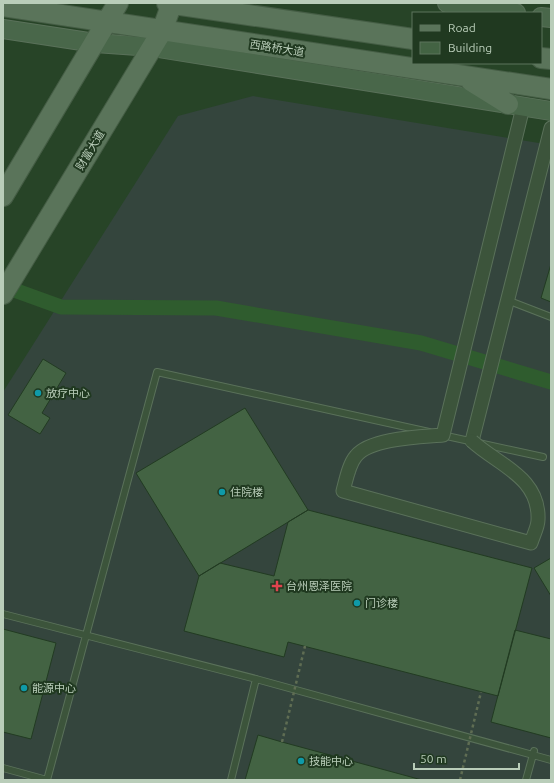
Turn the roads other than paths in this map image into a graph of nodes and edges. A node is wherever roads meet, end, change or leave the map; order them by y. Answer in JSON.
{"nodes":[{"id":1,"x":118,"y":3,"type":"edge"},
{"id":2,"x":170,"y":3,"type":"edge"},
{"id":3,"x":447,"y":3,"type":"edge"},
{"id":4,"x":3,"y":6,"type":"edge"},
{"id":5,"x":509,"y":12,"type":"edge"},
{"id":6,"x":107,"y":22,"type":"junction"},
{"id":7,"x":3,"y":29,"type":"edge"},
{"id":8,"x":162,"y":30,"type":"junction"},
{"id":9,"x":412,"y":39,"type":"edge"},
{"id":10,"x":95,"y":43,"type":"junction"},
{"id":11,"x":152,"y":47,"type":"junction"},
{"id":12,"x":464,"y":76,"type":"junction"},
{"id":13,"x":551,"y":89,"type":"edge"},
{"id":14,"x":516,"y":106,"type":"junction"},
{"id":15,"x":551,"y":111,"type":"edge"},
{"id":16,"x":551,"y":128,"type":"edge"},
{"id":17,"x":548,"y":153,"type":"edge"},
{"id":18,"x":3,"y":196,"type":"edge"},
{"id":19,"x":3,"y":294,"type":"edge"},
{"id":20,"x":507,"y":300,"type":"junction"},
{"id":21,"x":551,"y":317,"type":"edge"},
{"id":22,"x":444,"y":435,"type":"junction"},
{"id":23,"x":472,"y":441,"type":"junction"},
{"id":24,"x":543,"y":457,"type":"dead end"},
{"id":25,"x":3,"y":614,"type":"edge"},
{"id":26,"x":85,"y":635,"type":"junction"},
{"id":27,"x":256,"y":679,"type":"junction"},
{"id":28,"x":533,"y":753,"type":"junction"},
{"id":29,"x":551,"y":760,"type":"edge"},
{"id":30,"x":3,"y":768,"type":"edge"},
{"id":31,"x":47,"y":780,"type":"edge"},
{"id":32,"x":231,"y":780,"type":"edge"},
{"id":33,"x":526,"y":780,"type":"edge"}],
"edges":[{"from":1,"to":6,"type":"main road"},
{"from":2,"to":8,"type":"main road","name":"财富大道"},
{"from":2,"to":9,"type":"main road"},
{"from":3,"to":5,"type":"main road"},
{"from":4,"to":6,"type":"main road","name":"西路桥大道"},
{"from":6,"to":8,"type":"main road","name":"西路桥大道"},
{"from":6,"to":10,"type":"main road"},
{"from":7,"to":10,"type":"main road"},
{"from":8,"to":11,"type":"main road","name":"财富大道"},
{"from":8,"to":12,"type":"main road","name":"西路桥大道"},
{"from":10,"to":11,"type":"main road"},
{"from":10,"to":18,"type":"main road"},
{"from":11,"to":14,"type":"main road"},
{"from":11,"to":19,"type":"main road","name":"财富大道"},
{"from":12,"to":13,"type":"main road","name":"西路桥大道"},
{"from":12,"to":14,"type":"main road"},
{"from":14,"to":15,"type":"main road"},
{"from":14,"to":22,"type":"street","bridge":true},
{"from":16,"to":17,"type":"street"},
{"from":17,"to":20,"type":"street"},
{"from":20,"to":21,"type":"lane"},
{"from":20,"to":23,"type":"street"},
{"from":22,"to":23,"type":"lane"},
{"from":22,"to":23,"type":"street","bridge":true},
{"from":22,"to":26,"type":"lane"},
{"from":23,"to":24,"type":"lane"},
{"from":25,"to":26,"type":"lane"},
{"from":26,"to":27,"type":"lane"},
{"from":26,"to":31,"type":"lane"},
{"from":27,"to":28,"type":"lane"},
{"from":27,"to":32,"type":"lane"},
{"from":28,"to":29,"type":"lane"},
{"from":28,"to":33,"type":"lane"},
{"from":30,"to":31,"type":"lane"}]}
